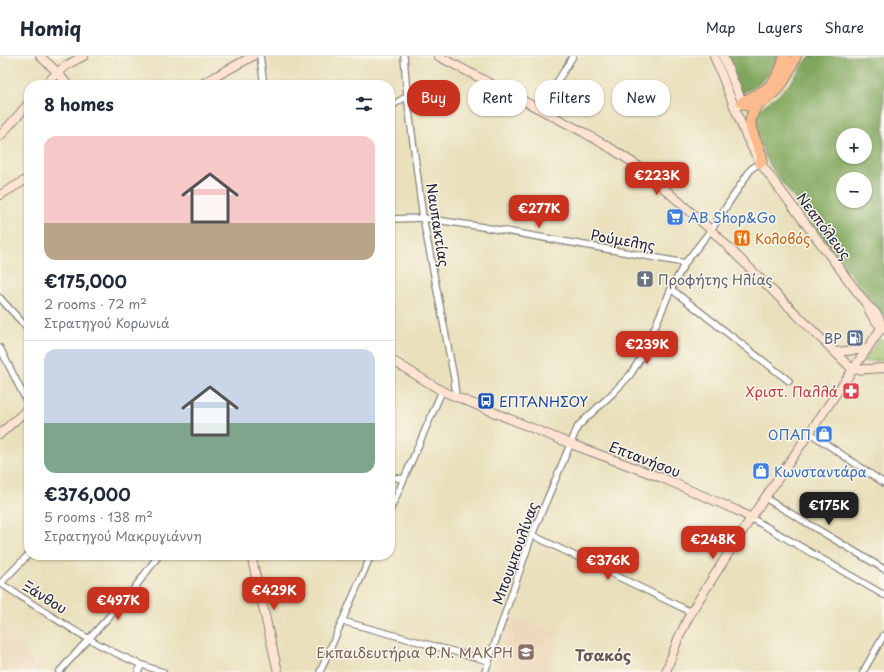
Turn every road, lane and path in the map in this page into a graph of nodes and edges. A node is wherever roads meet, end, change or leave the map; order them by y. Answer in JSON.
{"nodes":[{"id":1,"x":40,"y":56,"type":"edge"},
{"id":2,"x":84,"y":56,"type":"edge"},
{"id":3,"x":253,"y":56,"type":"edge"},
{"id":4,"x":260,"y":56,"type":"edge"},
{"id":5,"x":404,"y":56,"type":"edge"},
{"id":6,"x":438,"y":56,"type":"edge"},
{"id":7,"x":573,"y":56,"type":"edge"},
{"id":8,"x":785,"y":56,"type":"edge"},
{"id":9,"x":796,"y":56,"type":"edge"},
{"id":10,"x":715,"y":57,"type":"edge"},
{"id":11,"x":57,"y":72,"type":"junction"},
{"id":12,"x":50,"y":80,"type":"edge"},
{"id":13,"x":64,"y":80,"type":"edge"},
{"id":14,"x":209,"y":80,"type":"edge"},
{"id":15,"x":263,"y":80,"type":"edge"},
{"id":16,"x":558,"y":80,"type":"edge"},
{"id":17,"x":407,"y":96,"type":"joint"},
{"id":18,"x":742,"y":102,"type":"junction"},
{"id":19,"x":395,"y":104,"type":"edge"},
{"id":20,"x":758,"y":104,"type":"junction"},
{"id":21,"x":535,"y":107,"type":"edge"},
{"id":22,"x":24,"y":109,"type":"edge"},
{"id":23,"x":737,"y":115,"type":"junction"},
{"id":24,"x":410,"y":116,"type":"edge"},
{"id":25,"x":551,"y":116,"type":"edge"},
{"id":26,"x":0,"y":136,"type":"edge"},
{"id":27,"x":760,"y":163,"type":"junction"},
{"id":28,"x":24,"y":181,"type":"edge"},
{"id":29,"x":0,"y":195,"type":"edge"},
{"id":30,"x":423,"y":218,"type":"junction"},
{"id":31,"x":395,"y":219,"type":"edge"},
{"id":32,"x":711,"y":230,"type":"junction"},
{"id":33,"x":685,"y":263,"type":"junction"},
{"id":34,"x":671,"y":289,"type":"junction"},
{"id":35,"x":0,"y":298,"type":"edge"},
{"id":36,"x":24,"y":324,"type":"edge"},
{"id":37,"x":884,"y":326,"type":"edge"},
{"id":38,"x":0,"y":348,"type":"edge"},
{"id":39,"x":867,"y":349,"type":"junction"},
{"id":40,"x":835,"y":352,"type":"junction"},
{"id":41,"x":395,"y":362,"type":"edge"},
{"id":42,"x":884,"y":368,"type":"edge"},
{"id":43,"x":853,"y":370,"type":"junction"},
{"id":44,"x":789,"y":381,"type":"dead end"},
{"id":45,"x":442,"y":391,"type":"junction"},
{"id":46,"x":456,"y":396,"type":"junction"},
{"id":47,"x":24,"y":397,"type":"edge"},
{"id":48,"x":24,"y":412,"type":"edge"},
{"id":49,"x":810,"y":433,"type":"junction"},
{"id":50,"x":0,"y":434,"type":"edge"},
{"id":51,"x":571,"y":444,"type":"junction"},
{"id":52,"x":395,"y":478,"type":"edge"},
{"id":53,"x":404,"y":479,"type":"junction"},
{"id":54,"x":884,"y":483,"type":"edge"},
{"id":55,"x":765,"y":498,"type":"junction"},
{"id":56,"x":395,"y":500,"type":"edge"},
{"id":57,"x":751,"y":518,"type":"junction"},
{"id":58,"x":532,"y":534,"type":"junction"},
{"id":59,"x":24,"y":559,"type":"edge"},
{"id":60,"x":155,"y":560,"type":"edge"},
{"id":61,"x":252,"y":560,"type":"edge"},
{"id":62,"x":369,"y":560,"type":"edge"},
{"id":63,"x":884,"y":570,"type":"edge"},
{"id":64,"x":0,"y":584,"type":"edge"},
{"id":65,"x":884,"y":595,"type":"edge"},
{"id":66,"x":691,"y":612,"type":"junction"},
{"id":67,"x":342,"y":621,"type":"junction"},
{"id":68,"x":884,"y":635,"type":"edge"},
{"id":69,"x":90,"y":639,"type":"junction"},
{"id":70,"x":489,"y":660,"type":"junction"},
{"id":71,"x":141,"y":666,"type":"junction"},
{"id":72,"x":59,"y":672,"type":"edge"},
{"id":73,"x":138,"y":672,"type":"edge"},
{"id":74,"x":163,"y":672,"type":"edge"},
{"id":75,"x":278,"y":672,"type":"edge"},
{"id":76,"x":320,"y":672,"type":"edge"},
{"id":77,"x":485,"y":672,"type":"edge"},
{"id":78,"x":666,"y":672,"type":"edge"},
{"id":79,"x":863,"y":672,"type":"edge"}],
"edges":[{"from":1,"to":11,"type":"street"},
{"from":2,"to":11,"type":"street"},
{"from":3,"to":14,"type":"street"},
{"from":4,"to":15,"type":"street"},
{"from":5,"to":17,"type":"street","name":"Ναυπακτίας"},
{"from":6,"to":21,"type":"street"},
{"from":7,"to":16,"type":"street"},
{"from":8,"to":18,"type":"highway"},
{"from":9,"to":20,"type":"highway"},
{"from":10,"to":18,"type":"street"},
{"from":10,"to":23,"type":"street","name":"Νεαπόλεως"},
{"from":11,"to":12,"type":"street"},
{"from":11,"to":13,"type":"street"},
{"from":17,"to":19,"type":"street"},
{"from":18,"to":20,"type":"highway"},
{"from":18,"to":23,"type":"street"},
{"from":20,"to":27,"type":"highway"},
{"from":22,"to":26,"type":"street"},
{"from":23,"to":27,"type":"street","name":"Νεαπόλεως"},
{"from":24,"to":30,"type":"street","name":"Ναυπακτίας"},
{"from":25,"to":32,"type":"street"},
{"from":27,"to":32,"type":"street","name":"Μπουμπουλίνας"},
{"from":27,"to":37,"type":"street","name":"Νεαπόλεως"},
{"from":28,"to":29,"type":"street"},
{"from":30,"to":31,"type":"street","name":"Ρούμελης"},
{"from":30,"to":33,"type":"street","name":"Ρούμελης"},
{"from":30,"to":46,"type":"street","name":"Ναυπακτίας"},
{"from":32,"to":33,"type":"street","name":"Μπουμπουλίνας"},
{"from":32,"to":40,"type":"street"},
{"from":33,"to":34,"type":"street","name":"Μπουμπουλίνας"},
{"from":34,"to":44,"type":"street"},
{"from":34,"to":51,"type":"street","name":"Μπουμπουλίνας"},
{"from":35,"to":36,"type":"street"},
{"from":37,"to":39,"type":"street"},
{"from":38,"to":47,"type":"street"},
{"from":39,"to":40,"type":"street"},
{"from":39,"to":43,"type":"street"},
{"from":40,"to":43,"type":"street"},
{"from":41,"to":45,"type":"street","name":"Επτανήσου"},
{"from":42,"to":43,"type":"street"},
{"from":43,"to":49,"type":"street"},
{"from":45,"to":46,"type":"street","name":"Επτανήσου"},
{"from":45,"to":53,"type":"street"},
{"from":46,"to":51,"type":"street","name":"Επτανήσου"},
{"from":48,"to":50,"type":"street"},
{"from":49,"to":54,"type":"street"},
{"from":49,"to":55,"type":"street"},
{"from":51,"to":57,"type":"street","name":"Επτανήσου"},
{"from":51,"to":58,"type":"street","name":"Μπουμπουλίνας"},
{"from":52,"to":53,"type":"street"},
{"from":53,"to":56,"type":"street"},
{"from":55,"to":57,"type":"street"},
{"from":55,"to":63,"type":"street"},
{"from":57,"to":65,"type":"street","name":"Επτανήσου"},
{"from":57,"to":66,"type":"street"},
{"from":58,"to":66,"type":"street"},
{"from":58,"to":70,"type":"street","name":"Μπουμπουλίνας"},
{"from":59,"to":64,"type":"street"},
{"from":60,"to":69,"type":"street"},
{"from":61,"to":75,"type":"street"},
{"from":62,"to":67,"type":"street"},
{"from":64,"to":69,"type":"street","name":"Ξάνθου"},
{"from":66,"to":78,"type":"street"},
{"from":67,"to":70,"type":"street"},
{"from":67,"to":76,"type":"street"},
{"from":68,"to":79,"type":"street"},
{"from":69,"to":71,"type":"street","name":"Ξάνθου"},
{"from":69,"to":72,"type":"street"},
{"from":70,"to":77,"type":"street","name":"Μπουμπουλίνας"},
{"from":71,"to":73,"type":"street"},
{"from":71,"to":74,"type":"street","name":"Ξάνθου"}]}
